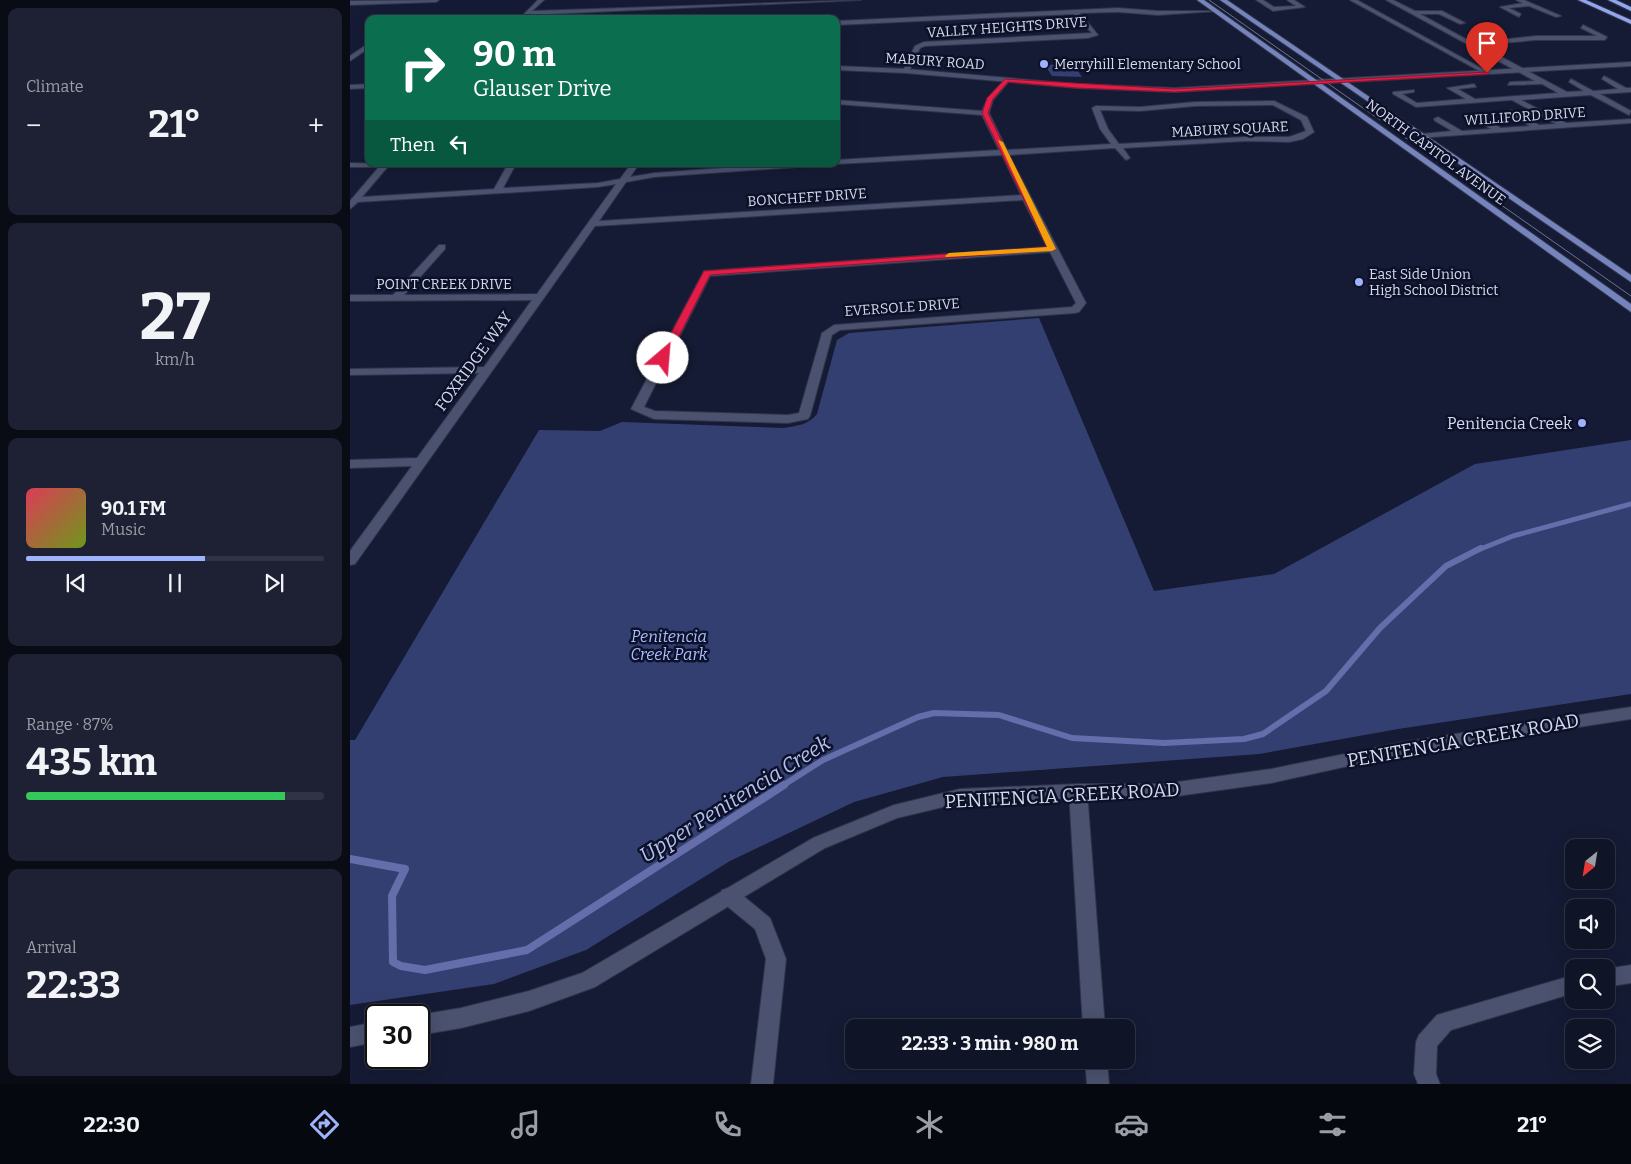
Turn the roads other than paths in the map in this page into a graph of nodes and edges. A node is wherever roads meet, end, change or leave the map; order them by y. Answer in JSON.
{"nodes":[{"id":1,"x":436,"y":0,"type":"edge"},
{"id":2,"x":541,"y":0,"type":"edge"},
{"id":3,"x":640,"y":0,"type":"edge"},
{"id":4,"x":834,"y":0,"type":"edge"},
{"id":5,"x":858,"y":0,"type":"edge"},
{"id":6,"x":1200,"y":0,"type":"edge"},
{"id":7,"x":1223,"y":0,"type":"edge"},
{"id":8,"x":1259,"y":0,"type":"edge"},
{"id":9,"x":1290,"y":0,"type":"edge"},
{"id":10,"x":1353,"y":0,"type":"edge"},
{"id":11,"x":1389,"y":0,"type":"edge"},
{"id":12,"x":1519,"y":0,"type":"edge"},
{"id":13,"x":1581,"y":0,"type":"edge"},
{"id":14,"x":1611,"y":0,"type":"edge"},
{"id":15,"x":354,"y":2,"type":"edge"},
{"id":16,"x":729,"y":2,"type":"edge"},
{"id":17,"x":1530,"y":4,"type":"junction"},
{"id":18,"x":836,"y":8,"type":"dead end"},
{"id":19,"x":639,"y":9,"type":"junction"},
{"id":20,"x":1631,"y":9,"type":"edge"},
{"id":21,"x":1214,"y":10,"type":"junction"},
{"id":22,"x":526,"y":13,"type":"joint"},
{"id":23,"x":1076,"y":13,"type":"junction"},
{"id":24,"x":1415,"y":13,"type":"junction"},
{"id":25,"x":1381,"y":15,"type":"junction"},
{"id":26,"x":1519,"y":15,"type":"dead end"},
{"id":27,"x":1558,"y":16,"type":"dead end"},
{"id":28,"x":1631,"y":22,"type":"edge"},
{"id":29,"x":840,"y":23,"type":"edge"},
{"id":30,"x":1462,"y":23,"type":"dead end"},
{"id":31,"x":1583,"y":28,"type":"dead end"},
{"id":32,"x":1474,"y":44,"type":"junction"},
{"id":33,"x":365,"y":48,"type":"edge"},
{"id":34,"x":350,"y":59,"type":"edge"},
{"id":35,"x":1631,"y":64,"type":"edge"},
{"id":36,"x":840,"y":68,"type":"edge"},
{"id":37,"x":906,"y":71,"type":"junction"},
{"id":38,"x":1524,"y":71,"type":"junction"},
{"id":39,"x":1487,"y":73,"type":"junction"},
{"id":40,"x":1604,"y":78,"type":"dead end"},
{"id":41,"x":1007,"y":80,"type":"junction"},
{"id":42,"x":1344,"y":82,"type":"junction"},
{"id":43,"x":1544,"y":82,"type":"junction"},
{"id":44,"x":1571,"y":82,"type":"dead end"},
{"id":45,"x":1317,"y":83,"type":"junction"},
{"id":46,"x":1510,"y":84,"type":"dead end"},
{"id":47,"x":365,"y":86,"type":"edge"},
{"id":48,"x":1474,"y":86,"type":"dead end"},
{"id":49,"x":350,"y":87,"type":"edge"},
{"id":50,"x":1412,"y":91,"type":"dead end"},
{"id":51,"x":1629,"y":92,"type":"edge"},
{"id":52,"x":1590,"y":93,"type":"junction"},
{"id":53,"x":1565,"y":94,"type":"junction"},
{"id":54,"x":1514,"y":98,"type":"junction"},
{"id":55,"x":1472,"y":100,"type":"junction"},
{"id":56,"x":840,"y":102,"type":"edge"},
{"id":57,"x":1528,"y":106,"type":"junction"},
{"id":58,"x":1577,"y":111,"type":"dead end"},
{"id":59,"x":985,"y":113,"type":"junction"},
{"id":60,"x":1629,"y":113,"type":"dead end"},
{"id":61,"x":1543,"y":114,"type":"junction"},
{"id":62,"x":1476,"y":117,"type":"dead end"},
{"id":63,"x":1438,"y":119,"type":"dead end"},
{"id":64,"x":1631,"y":121,"type":"edge"},
{"id":65,"x":1563,"y":125,"type":"junction"},
{"id":66,"x":1537,"y":127,"type":"junction"},
{"id":67,"x":1499,"y":130,"type":"junction"},
{"id":68,"x":1460,"y":133,"type":"junction"},
{"id":69,"x":1421,"y":136,"type":"junction"},
{"id":70,"x":1118,"y":146,"type":"junction"},
{"id":71,"x":1005,"y":152,"type":"junction"},
{"id":72,"x":1126,"y":158,"type":"dead end"},
{"id":73,"x":840,"y":161,"type":"edge"},
{"id":74,"x":365,"y":165,"type":"edge"},
{"id":75,"x":350,"y":166,"type":"edge"},
{"id":76,"x":384,"y":167,"type":"edge"},
{"id":77,"x":510,"y":167,"type":"edge"},
{"id":78,"x":633,"y":167,"type":"edge"},
{"id":79,"x":768,"y":167,"type":"edge"},
{"id":80,"x":624,"y":180,"type":"junction"},
{"id":81,"x":498,"y":190,"type":"junction"},
{"id":82,"x":1026,"y":197,"type":"junction"},
{"id":83,"x":358,"y":200,"type":"junction"},
{"id":84,"x":350,"y":206,"type":"edge"},
{"id":85,"x":590,"y":224,"type":"junction"},
{"id":86,"x":442,"y":247,"type":"dead end"},
{"id":87,"x":1052,"y":249,"type":"junction"},
{"id":88,"x":1631,"y":279,"type":"edge"},
{"id":89,"x":538,"y":297,"type":"junction"},
{"id":90,"x":350,"y":298,"type":"edge"},
{"id":91,"x":396,"y":298,"type":"junction"},
{"id":92,"x":1631,"y":309,"type":"edge"},
{"id":93,"x":488,"y":370,"type":"junction"},
{"id":94,"x":350,"y":372,"type":"edge"},
{"id":95,"x":420,"y":462,"type":"junction"},
{"id":96,"x":350,"y":464,"type":"edge"},
{"id":97,"x":350,"y":561,"type":"edge"},
{"id":98,"x":1631,"y":713,"type":"edge"},
{"id":99,"x":1078,"y":792,"type":"junction"},
{"id":100,"x":729,"y":896,"type":"junction"},
{"id":101,"x":1631,"y":974,"type":"edge"},
{"id":102,"x":1615,"y":977,"type":"edge"},
{"id":103,"x":1565,"y":987,"type":"edge"},
{"id":104,"x":1093,"y":1019,"type":"edge"},
{"id":105,"x":430,"y":1023,"type":"edge"},
{"id":106,"x":365,"y":1034,"type":"edge"},
{"id":107,"x":350,"y":1036,"type":"edge"},
{"id":108,"x":1097,"y":1069,"type":"edge"},
{"id":109,"x":762,"y":1084,"type":"edge"},
{"id":110,"x":1098,"y":1084,"type":"edge"},
{"id":111,"x":1429,"y":1084,"type":"edge"}],
"edges":[{"from":1,"to":15,"type":"street"},
{"from":2,"to":22,"type":"street"},
{"from":3,"to":19,"type":"street"},
{"from":4,"to":5,"type":"street"},
{"from":4,"to":16,"type":"street"},
{"from":4,"to":18,"type":"street"},
{"from":6,"to":21,"type":"main road","name":"NORTH CAPITOL AVENUE"},
{"from":7,"to":42,"type":"main road","name":"NORTH CAPITOL AVENUE"},
{"from":8,"to":9,"type":"street"},
{"from":10,"to":25,"type":"street"},
{"from":11,"to":24,"type":"street"},
{"from":12,"to":17,"type":"street"},
{"from":13,"to":28,"type":"highway"},
{"from":14,"to":20,"type":"highway"},
{"from":16,"to":19,"type":"street"},
{"from":17,"to":26,"type":"street"},
{"from":17,"to":27,"type":"street"},
{"from":19,"to":22,"type":"street"},
{"from":21,"to":23,"type":"street"},
{"from":21,"to":45,"type":"main road","name":"NORTH CAPITOL AVENUE"},
{"from":23,"to":29,"type":"street"},
{"from":23,"to":37,"type":"street","name":"VALLEY HEIGHTS DRIVE"},
{"from":24,"to":25,"type":"street"},
{"from":24,"to":30,"type":"street"},
{"from":24,"to":32,"type":"street"},
{"from":25,"to":39,"type":"street"},
{"from":31,"to":32,"type":"street"},
{"from":32,"to":38,"type":"street"},
{"from":33,"to":34,"type":"street"},
{"from":35,"to":38,"type":"street","name":"MABURY ROAD"},
{"from":36,"to":37,"type":"street","name":"MABURY ROAD"},
{"from":37,"to":41,"type":"street","name":"MABURY ROAD"},
{"from":38,"to":39,"type":"street","name":"MABURY ROAD"},
{"from":38,"to":43,"type":"street"},
{"from":39,"to":42,"type":"street","name":"MABURY ROAD"},
{"from":40,"to":51,"type":"street"},
{"from":41,"to":45,"type":"street","name":"MABURY ROAD"},
{"from":41,"to":59,"type":"street"},
{"from":42,"to":45,"type":"street","name":"MABURY ROAD"},
{"from":42,"to":69,"type":"main road","name":"NORTH CAPITOL AVENUE"},
{"from":43,"to":46,"type":"street"},
{"from":43,"to":53,"type":"street"},
{"from":44,"to":52,"type":"street"},
{"from":45,"to":92,"type":"main road","name":"NORTH CAPITOL AVENUE"},
{"from":47,"to":49,"type":"street"},
{"from":48,"to":55,"type":"street"},
{"from":50,"to":55,"type":"street"},
{"from":51,"to":52,"type":"street"},
{"from":52,"to":53,"type":"street"},
{"from":52,"to":60,"type":"street"},
{"from":53,"to":54,"type":"street"},
{"from":54,"to":55,"type":"street"},
{"from":54,"to":57,"type":"street"},
{"from":56,"to":59,"type":"street"},
{"from":57,"to":61,"type":"street"},
{"from":57,"to":66,"type":"street"},
{"from":58,"to":61,"type":"street"},
{"from":59,"to":71,"type":"street"},
{"from":61,"to":65,"type":"street"},
{"from":62,"to":67,"type":"street"},
{"from":63,"to":68,"type":"street"},
{"from":64,"to":65,"type":"street","name":"WILLIFORD DRIVE"},
{"from":65,"to":66,"type":"street","name":"WILLIFORD DRIVE"},
{"from":66,"to":67,"type":"street","name":"WILLIFORD DRIVE"},
{"from":67,"to":68,"type":"street","name":"WILLIFORD DRIVE"},
{"from":68,"to":69,"type":"street","name":"WILLIFORD DRIVE"},
{"from":69,"to":88,"type":"main road","name":"NORTH CAPITOL AVENUE"},
{"from":70,"to":70,"type":"street","name":"MABURY SQUARE"},
{"from":70,"to":71,"type":"street","name":"MABURY SQUARE"},
{"from":70,"to":72,"type":"street","name":"MABURY SQUARE"},
{"from":71,"to":73,"type":"street","name":"MABURY SQUARE"},
{"from":71,"to":82,"type":"street"},
{"from":74,"to":75,"type":"street"},
{"from":76,"to":83,"type":"street"},
{"from":77,"to":81,"type":"street"},
{"from":78,"to":80,"type":"street","name":"FOXRIDGE WAY"},
{"from":79,"to":80,"type":"street"},
{"from":80,"to":81,"type":"street"},
{"from":80,"to":85,"type":"street","name":"FOXRIDGE WAY"},
{"from":81,"to":83,"type":"street"},
{"from":82,"to":85,"type":"street","name":"BONCHEFF DRIVE"},
{"from":82,"to":87,"type":"street"},
{"from":83,"to":84,"type":"street"},
{"from":85,"to":89,"type":"street","name":"FOXRIDGE WAY"},
{"from":86,"to":91,"type":"street"},
{"from":87,"to":87,"type":"street","name":"EVERSOLE DRIVE"},
{"from":89,"to":91,"type":"street","name":"POINT CREEK DRIVE"},
{"from":89,"to":93,"type":"street","name":"FOXRIDGE WAY"},
{"from":90,"to":91,"type":"street","name":"POINT CREEK DRIVE"},
{"from":93,"to":94,"type":"street"},
{"from":93,"to":95,"type":"street","name":"FOXRIDGE WAY"},
{"from":95,"to":96,"type":"street"},
{"from":95,"to":97,"type":"street","name":"FOXRIDGE WAY"},
{"from":98,"to":99,"type":"street","name":"PENITENCIA CREEK ROAD"},
{"from":99,"to":100,"type":"street","name":"PENITENCIA CREEK ROAD"},
{"from":99,"to":104,"type":"street"},
{"from":100,"to":105,"type":"street","name":"PENITENCIA CREEK ROAD"},
{"from":100,"to":109,"type":"street"},
{"from":101,"to":102,"type":"street"},
{"from":103,"to":111,"type":"street"},
{"from":106,"to":107,"type":"street"},
{"from":108,"to":110,"type":"street"}]}
